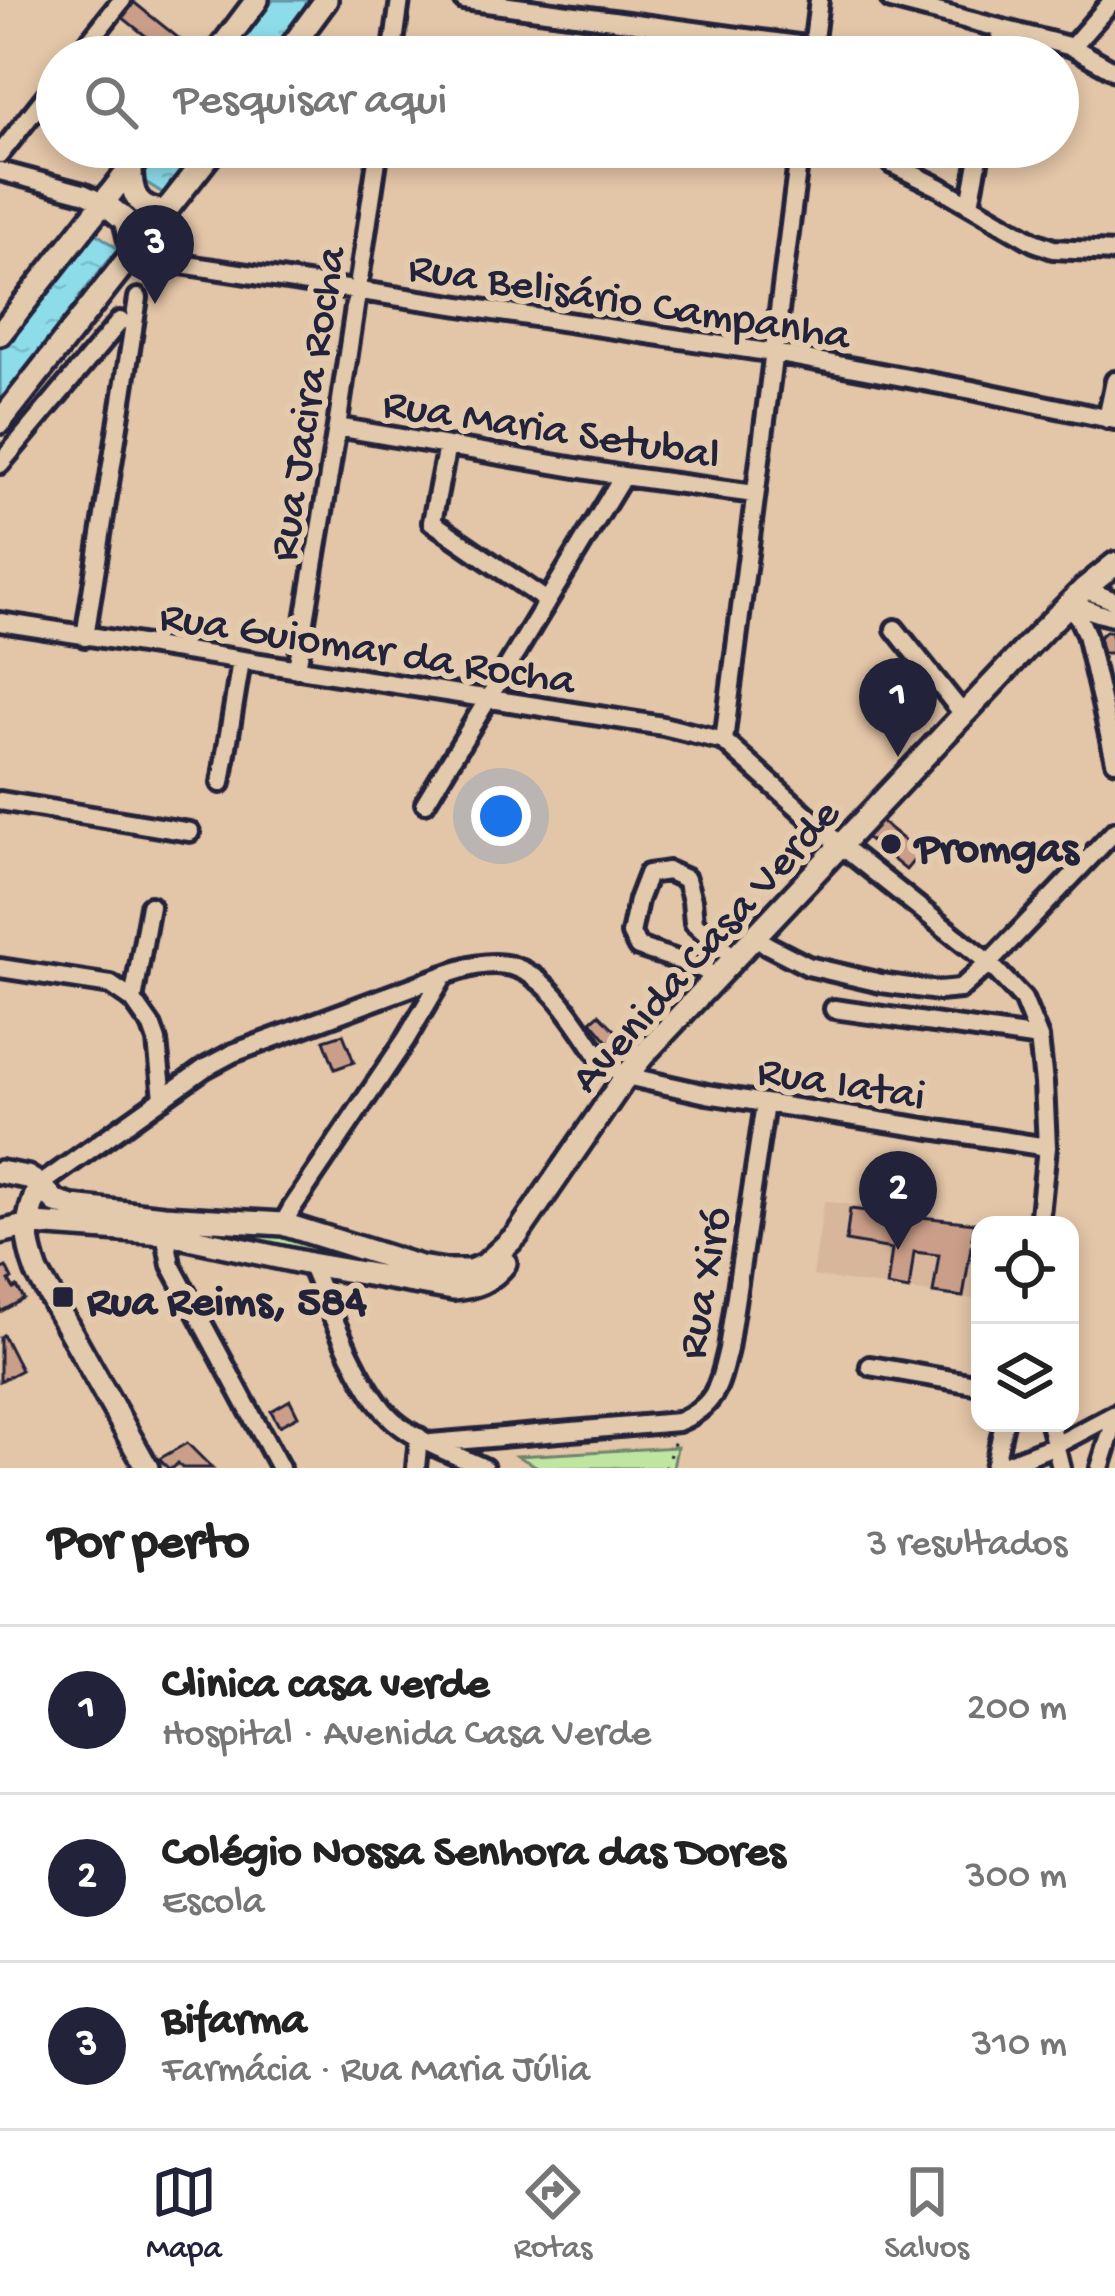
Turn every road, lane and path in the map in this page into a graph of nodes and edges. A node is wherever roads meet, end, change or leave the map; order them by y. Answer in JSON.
{"nodes":[{"id":1,"x":122,"y":0,"type":"edge"},
{"id":2,"x":257,"y":0,"type":"edge"},
{"id":3,"x":326,"y":0,"type":"edge"},
{"id":4,"x":400,"y":0,"type":"edge"},
{"id":5,"x":464,"y":0,"type":"edge"},
{"id":6,"x":819,"y":0,"type":"edge"},
{"id":7,"x":891,"y":0,"type":"edge"},
{"id":8,"x":1113,"y":0,"type":"edge"},
{"id":9,"x":942,"y":7,"type":"edge"},
{"id":10,"x":1001,"y":29,"type":"junction"},
{"id":11,"x":94,"y":36,"type":"edge"},
{"id":12,"x":230,"y":36,"type":"edge"},
{"id":13,"x":299,"y":36,"type":"edge"},
{"id":14,"x":395,"y":36,"type":"edge"},
{"id":15,"x":705,"y":36,"type":"edge"},
{"id":16,"x":814,"y":36,"type":"edge"},
{"id":17,"x":1000,"y":36,"type":"edge"},
{"id":18,"x":1029,"y":36,"type":"edge"},
{"id":19,"x":1079,"y":39,"type":"edge"},
{"id":20,"x":1079,"y":51,"type":"edge"},
{"id":21,"x":1115,"y":71,"type":"edge"},
{"id":22,"x":36,"y":109,"type":"edge"},
{"id":23,"x":0,"y":154,"type":"edge"},
{"id":24,"x":199,"y":168,"type":"edge"},
{"id":25,"x":376,"y":168,"type":"edge"},
{"id":26,"x":797,"y":168,"type":"edge"},
{"id":27,"x":900,"y":168,"type":"edge"},
{"id":28,"x":977,"y":168,"type":"edge"},
{"id":29,"x":130,"y":169,"type":"joint"},
{"id":30,"x":0,"y":171,"type":"edge"},
{"id":31,"x":103,"y":202,"type":"junction"},
{"id":32,"x":970,"y":204,"type":"junction"},
{"id":33,"x":164,"y":211,"type":"junction"},
{"id":34,"x":134,"y":252,"type":"junction"},
{"id":35,"x":1115,"y":252,"type":"edge"},
{"id":36,"x":357,"y":291,"type":"junction"},
{"id":37,"x":100,"y":295,"type":"junction"},
{"id":38,"x":138,"y":298,"type":"dead end"},
{"id":39,"x":120,"y":321,"type":"junction"},
{"id":40,"x":0,"y":334,"type":"edge"},
{"id":41,"x":129,"y":351,"type":"junction"},
{"id":42,"x":774,"y":353,"type":"junction"},
{"id":43,"x":1115,"y":381,"type":"edge"},
{"id":44,"x":1111,"y":419,"type":"edge"},
{"id":45,"x":0,"y":422,"type":"edge"},
{"id":46,"x":337,"y":427,"type":"junction"},
{"id":47,"x":447,"y":446,"type":"junction"},
{"id":48,"x":0,"y":464,"type":"edge"},
{"id":49,"x":623,"y":476,"type":"junction"},
{"id":50,"x":755,"y":494,"type":"junction"},
{"id":51,"x":1115,"y":564,"type":"edge"},
{"id":52,"x":1074,"y":599,"type":"junction"},
{"id":53,"x":547,"y":601,"type":"junction"},
{"id":54,"x":1115,"y":601,"type":"edge"},
{"id":55,"x":1115,"y":617,"type":"edge"},
{"id":56,"x":0,"y":622,"type":"edge"},
{"id":57,"x":895,"y":629,"type":"dead end"},
{"id":58,"x":85,"y":637,"type":"junction"},
{"id":59,"x":241,"y":661,"type":"junction"},
{"id":60,"x":297,"y":670,"type":"junction"},
{"id":61,"x":487,"y":699,"type":"junction"},
{"id":62,"x":963,"y":714,"type":"junction"},
{"id":63,"x":724,"y":741,"type":"junction"},
{"id":64,"x":1115,"y":761,"type":"edge"},
{"id":65,"x":221,"y":783,"type":"dead end"},
{"id":66,"x":0,"y":801,"type":"edge"},
{"id":67,"x":425,"y":802,"type":"dead end"},
{"id":68,"x":1115,"y":831,"type":"edge"},
{"id":69,"x":190,"y":832,"type":"dead end"},
{"id":70,"x":839,"y":844,"type":"junction"},
{"id":71,"x":150,"y":906,"type":"dead end"},
{"id":72,"x":754,"y":935,"type":"junction"},
{"id":73,"x":733,"y":957,"type":"junction"},
{"id":74,"x":988,"y":963,"type":"junction"},
{"id":75,"x":0,"y":968,"type":"edge"},
{"id":76,"x":444,"y":975,"type":"junction"},
{"id":77,"x":715,"y":976,"type":"junction"},
{"id":78,"x":133,"y":1000,"type":"junction"},
{"id":79,"x":834,"y":1009,"type":"dead end"},
{"id":80,"x":1039,"y":1038,"type":"junction"},
{"id":81,"x":626,"y":1076,"type":"junction"},
{"id":82,"x":163,"y":1098,"type":"junction"},
{"id":83,"x":765,"y":1104,"type":"junction"},
{"id":84,"x":1047,"y":1147,"type":"junction"},
{"id":85,"x":0,"y":1172,"type":"edge"},
{"id":86,"x":40,"y":1185,"type":"junction"},
{"id":87,"x":1040,"y":1216,"type":"edge"},
{"id":88,"x":27,"y":1224,"type":"junction"},
{"id":89,"x":284,"y":1224,"type":"junction"},
{"id":90,"x":164,"y":1225,"type":"junction"},
{"id":91,"x":0,"y":1232,"type":"edge"},
{"id":92,"x":517,"y":1234,"type":"junction"},
{"id":93,"x":310,"y":1264,"type":"junction"},
{"id":94,"x":870,"y":1366,"type":"dead end"},
{"id":95,"x":971,"y":1383,"type":"edge"},
{"id":96,"x":1115,"y":1417,"type":"edge"},
{"id":97,"x":678,"y":1422,"type":"junction"},
{"id":98,"x":1002,"y":1432,"type":"edge"},
{"id":99,"x":1052,"y":1432,"type":"edge"},
{"id":100,"x":425,"y":1440,"type":"junction"},
{"id":101,"x":1056,"y":1445,"type":"junction"},
{"id":102,"x":147,"y":1468,"type":"edge"},
{"id":103,"x":280,"y":1468,"type":"edge"},
{"id":104,"x":416,"y":1468,"type":"edge"},
{"id":105,"x":484,"y":1468,"type":"edge"},
{"id":106,"x":665,"y":1468,"type":"edge"},
{"id":107,"x":995,"y":1468,"type":"edge"},
{"id":108,"x":1061,"y":1468,"type":"edge"},
{"id":109,"x":1100,"y":1468,"type":"edge"}],
"edges":[{"from":1,"to":11,"type":"street"},
{"from":2,"to":12,"type":"main road"},
{"from":3,"to":13,"type":"main road"},
{"from":4,"to":14,"type":"street"},
{"from":5,"to":15,"type":"street"},
{"from":6,"to":16,"type":"street"},
{"from":7,"to":9,"type":"street"},
{"from":8,"to":19,"type":"street"},
{"from":9,"to":10,"type":"street"},
{"from":10,"to":17,"type":"street"},
{"from":10,"to":18,"type":"street"},
{"from":20,"to":21,"type":"street"},
{"from":22,"to":23,"type":"street"},
{"from":24,"to":33,"type":"main road"},
{"from":25,"to":36,"type":"street","name":"Rua Jacira Rocha"},
{"from":26,"to":42,"type":"street"},
{"from":27,"to":32,"type":"street"},
{"from":28,"to":32,"type":"street"},
{"from":29,"to":31,"type":"main road"},
{"from":29,"to":33,"type":"main road"},
{"from":30,"to":31,"type":"street"},
{"from":31,"to":34,"type":"main road"},
{"from":31,"to":40,"type":"main road"},
{"from":32,"to":35,"type":"street"},
{"from":33,"to":34,"type":"main road"},
{"from":34,"to":36,"type":"street","name":"Rua Belisário Campanha"},
{"from":34,"to":37,"type":"main road"},
{"from":36,"to":42,"type":"street","name":"Rua Belisário Campanha"},
{"from":36,"to":46,"type":"street","name":"Rua Jacira Rocha"},
{"from":37,"to":39,"type":"street"},
{"from":37,"to":45,"type":"main road"},
{"from":38,"to":41,"type":"street"},
{"from":39,"to":41,"type":"street"},
{"from":39,"to":48,"type":"street"},
{"from":41,"to":58,"type":"street"},
{"from":42,"to":44,"type":"street","name":"Rua Belisário Campanha"},
{"from":42,"to":50,"type":"street"},
{"from":43,"to":44,"type":"street"},
{"from":46,"to":47,"type":"street","name":"Rua Maria Setubal"},
{"from":46,"to":60,"type":"street","name":"Rua Jacira Rocha"},
{"from":47,"to":49,"type":"street","name":"Rua Maria Setubal"},
{"from":47,"to":53,"type":"street"},
{"from":49,"to":50,"type":"street","name":"Rua Maria Setubal"},
{"from":49,"to":53,"type":"street"},
{"from":50,"to":63,"type":"street"},
{"from":51,"to":52,"type":"main road","name":"Avenida Casa Verde"},
{"from":52,"to":54,"type":"street"},
{"from":52,"to":55,"type":"street"},
{"from":52,"to":62,"type":"main road","name":"Avenida Casa Verde"},
{"from":52,"to":64,"type":"street"},
{"from":53,"to":61,"type":"street"},
{"from":56,"to":58,"type":"street","name":"Rua Guiomar da Rocha"},
{"from":57,"to":62,"type":"street"},
{"from":58,"to":59,"type":"street","name":"Rua Guiomar da Rocha"},
{"from":59,"to":60,"type":"street","name":"Rua Guiomar da Rocha"},
{"from":59,"to":65,"type":"street"},
{"from":60,"to":61,"type":"street","name":"Rua Guiomar da Rocha"},
{"from":61,"to":63,"type":"street","name":"Rua Guiomar da Rocha"},
{"from":61,"to":67,"type":"street"},
{"from":62,"to":70,"type":"main road","name":"Avenida Casa Verde"},
{"from":63,"to":70,"type":"street"},
{"from":66,"to":69,"type":"street"},
{"from":68,"to":74,"type":"street"},
{"from":70,"to":72,"type":"main road","name":"Avenida Casa Verde"},
{"from":70,"to":74,"type":"street"},
{"from":71,"to":78,"type":"street"},
{"from":72,"to":73,"type":"main road","name":"Avenida Casa Verde"},
{"from":72,"to":74,"type":"street"},
{"from":73,"to":77,"type":"main road","name":"Avenida Casa Verde"},
{"from":73,"to":77,"type":"street"},
{"from":74,"to":80,"type":"street"},
{"from":75,"to":78,"type":"street"},
{"from":76,"to":81,"type":"street"},
{"from":76,"to":82,"type":"street"},
{"from":76,"to":89,"type":"street"},
{"from":77,"to":81,"type":"main road","name":"Avenida Casa Verde"},
{"from":78,"to":82,"type":"street"},
{"from":79,"to":80,"type":"street"},
{"from":80,"to":84,"type":"street"},
{"from":81,"to":83,"type":"street","name":"Rua Iatai"},
{"from":81,"to":92,"type":"main road","name":"Avenida Casa Verde"},
{"from":82,"to":86,"type":"street"},
{"from":83,"to":84,"type":"street","name":"Rua Iatai"},
{"from":83,"to":97,"type":"street","name":"Rua Xiró"},
{"from":84,"to":87,"type":"street"},
{"from":85,"to":86,"type":"main road","name":"Avenida Casa Verde"},
{"from":86,"to":88,"type":"main road"},
{"from":86,"to":90,"type":"main road","name":"Avenida Casa Verde"},
{"from":88,"to":90,"type":"main road","name":"Avenida Casa Verde"},
{"from":88,"to":91,"type":"main road","name":"Avenida Casa Verde"},
{"from":88,"to":102,"type":"main road"},
{"from":89,"to":90,"type":"main road","name":"Avenida Casa Verde"},
{"from":89,"to":92,"type":"main road","name":"Avenida Casa Verde"},
{"from":90,"to":93,"type":"main road","name":"Avenida Casa Verde"},
{"from":90,"to":103,"type":"street"},
{"from":92,"to":93,"type":"main road","name":"Avenida Casa Verde"},
{"from":93,"to":100,"type":"street"},
{"from":94,"to":95,"type":"street"},
{"from":96,"to":101,"type":"street"},
{"from":96,"to":109,"type":"street"},
{"from":97,"to":100,"type":"street","name":"Rua Xiró"},
{"from":97,"to":106,"type":"path"},
{"from":98,"to":107,"type":"street"},
{"from":99,"to":101,"type":"street"},
{"from":100,"to":104,"type":"street"},
{"from":100,"to":105,"type":"street"},
{"from":101,"to":107,"type":"street"},
{"from":101,"to":108,"type":"street"}]}
